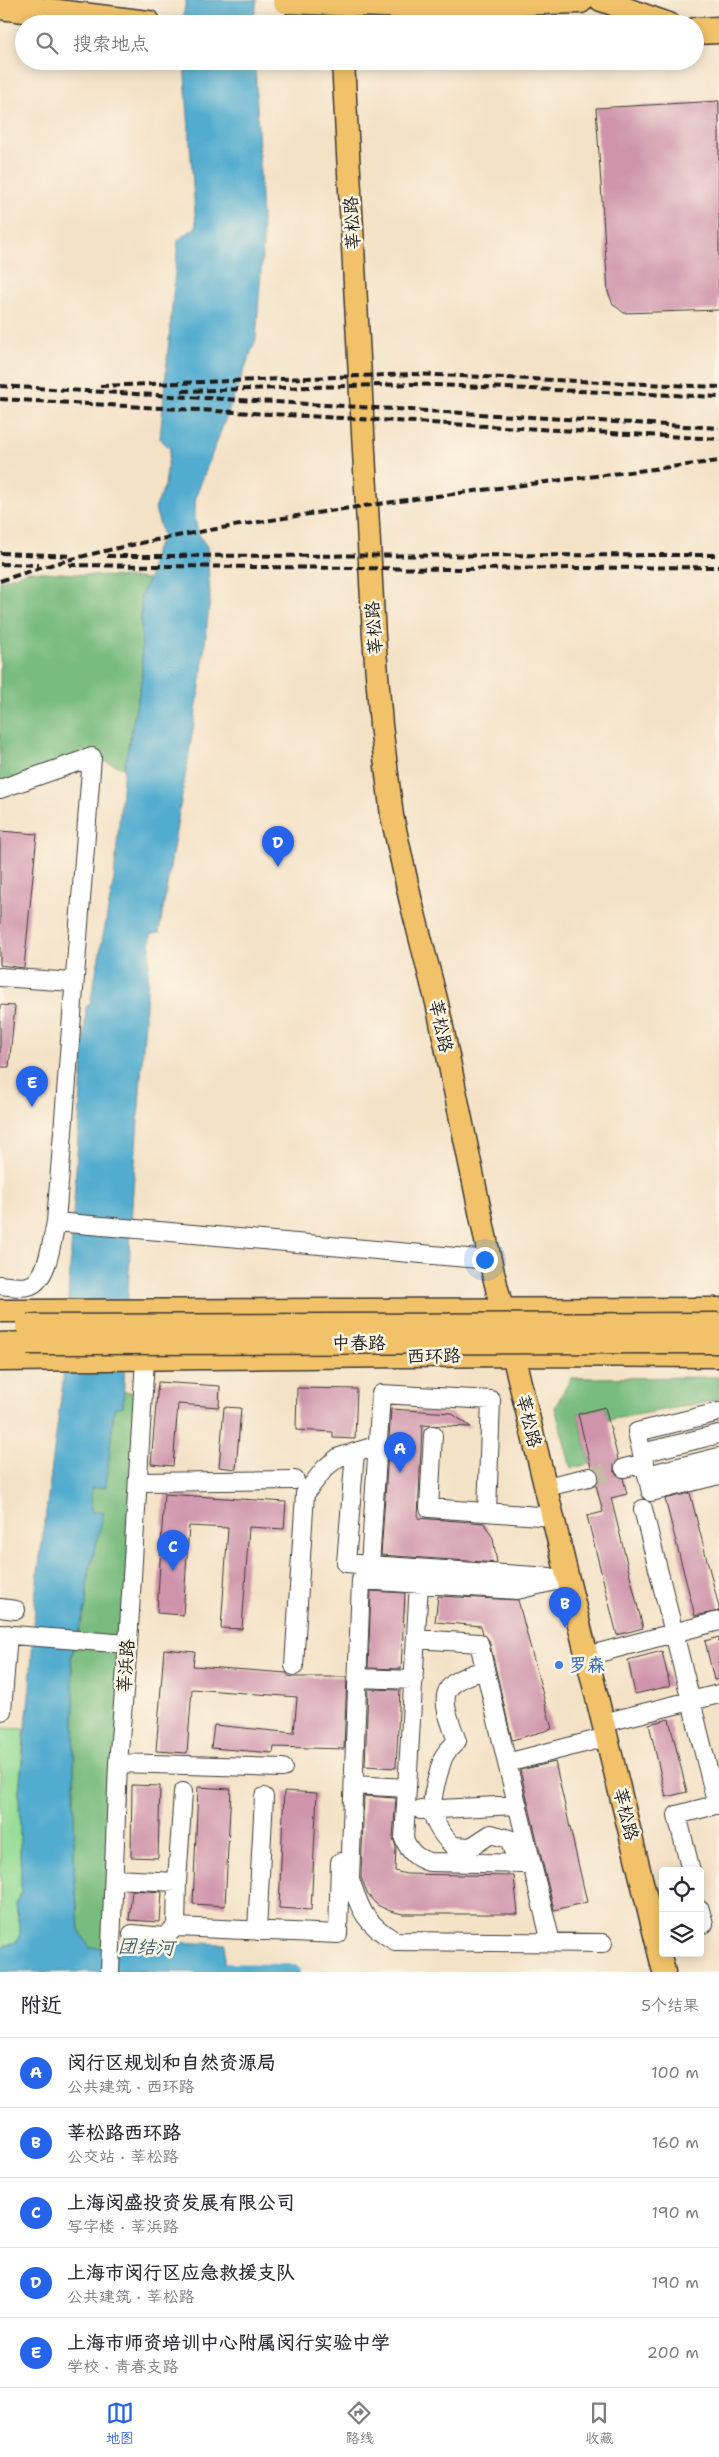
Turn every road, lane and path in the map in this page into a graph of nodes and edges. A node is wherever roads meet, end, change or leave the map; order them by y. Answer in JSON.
{"nodes":[{"id":1,"x":286,"y":0,"type":"edge"},
{"id":2,"x":340,"y":0,"type":"edge"},
{"id":3,"x":580,"y":0,"type":"edge"},
{"id":4,"x":601,"y":0,"type":"edge"},
{"id":5,"x":0,"y":6,"type":"edge"},
{"id":6,"x":74,"y":15,"type":"edge"},
{"id":7,"x":341,"y":15,"type":"edge"},
{"id":8,"x":644,"y":15,"type":"edge"},
{"id":9,"x":719,"y":30,"type":"edge"},
{"id":10,"x":704,"y":31,"type":"edge"},
{"id":11,"x":704,"y":35,"type":"edge"},
{"id":12,"x":719,"y":41,"type":"edge"},
{"id":13,"x":343,"y":70,"type":"edge"},
{"id":14,"x":0,"y":789,"type":"edge"},
{"id":15,"x":0,"y":977,"type":"edge"},
{"id":16,"x":73,"y":982,"type":"junction"},
{"id":17,"x":62,"y":1223,"type":"junction"},
{"id":18,"x":490,"y":1260,"type":"junction"},
{"id":19,"x":0,"y":1285,"type":"edge"},
{"id":20,"x":719,"y":1308,"type":"edge"},
{"id":21,"x":502,"y":1309,"type":"junction"},
{"id":22,"x":0,"y":1311,"type":"edge"},
{"id":23,"x":719,"y":1324,"type":"edge"},
{"id":24,"x":0,"y":1326,"type":"edge"},
{"id":25,"x":719,"y":1342,"type":"edge"},
{"id":26,"x":31,"y":1343,"type":"junction"},
{"id":27,"x":0,"y":1344,"type":"edge"},
{"id":28,"x":513,"y":1355,"type":"junction"},
{"id":29,"x":719,"y":1356,"type":"edge"},
{"id":30,"x":140,"y":1359,"type":"junction"},
{"id":31,"x":0,"y":1360,"type":"edge"},
{"id":32,"x":719,"y":1412,"type":"edge"},
{"id":33,"x":719,"y":1434,"type":"edge"},
{"id":34,"x":433,"y":1435,"type":"dead end"},
{"id":35,"x":378,"y":1444,"type":"junction"},
{"id":36,"x":355,"y":1452,"type":"junction"},
{"id":37,"x":719,"y":1457,"type":"edge"},
{"id":38,"x":645,"y":1464,"type":"junction"},
{"id":39,"x":624,"y":1468,"type":"tunnel mouth"},
{"id":40,"x":719,"y":1475,"type":"edge"},
{"id":41,"x":590,"y":1477,"type":"tunnel mouth"},
{"id":42,"x":295,"y":1480,"type":"dead end"},
{"id":43,"x":138,"y":1482,"type":"junction"},
{"id":44,"x":546,"y":1487,"type":"junction"},
{"id":45,"x":643,"y":1509,"type":"dead end"},
{"id":46,"x":487,"y":1512,"type":"junction"},
{"id":47,"x":553,"y":1516,"type":"junction"},
{"id":48,"x":370,"y":1565,"type":"junction"},
{"id":49,"x":568,"y":1578,"type":"junction"},
{"id":50,"x":419,"y":1584,"type":"junction"},
{"id":51,"x":719,"y":1621,"type":"edge"},
{"id":52,"x":674,"y":1633,"type":"junction"},
{"id":53,"x":4,"y":1634,"type":"edge"},
{"id":54,"x":416,"y":1639,"type":"junction"},
{"id":55,"x":128,"y":1644,"type":"junction"},
{"id":56,"x":587,"y":1656,"type":"junction"},
{"id":57,"x":294,"y":1666,"type":"dead end"},
{"id":58,"x":485,"y":1670,"type":"junction"},
{"id":59,"x":358,"y":1678,"type":"junction"},
{"id":60,"x":414,"y":1680,"type":"junction"},
{"id":61,"x":719,"y":1694,"type":"edge"},
{"id":62,"x":691,"y":1701,"type":"junction"},
{"id":63,"x":0,"y":1711,"type":"edge"},
{"id":64,"x":605,"y":1730,"type":"junction"},
{"id":65,"x":118,"y":1763,"type":"junction"},
{"id":66,"x":507,"y":1763,"type":"junction"},
{"id":67,"x":283,"y":1768,"type":"dead end"},
{"id":68,"x":354,"y":1785,"type":"junction"},
{"id":69,"x":407,"y":1788,"type":"junction"},
{"id":70,"x":183,"y":1792,"type":"dead end"},
{"id":71,"x":264,"y":1797,"type":"dead end"},
{"id":72,"x":718,"y":1804,"type":"edge"},
{"id":73,"x":341,"y":1805,"type":"dead end"},
{"id":74,"x":518,"y":1805,"type":"junction"},
{"id":75,"x":431,"y":1809,"type":"junction"},
{"id":76,"x":406,"y":1810,"type":"junction"},
{"id":77,"x":525,"y":1864,"type":"junction"},
{"id":78,"x":689,"y":1867,"type":"edge"},
{"id":79,"x":115,"y":1879,"type":"junction"},
{"id":80,"x":177,"y":1882,"type":"junction"},
{"id":81,"x":176,"y":1927,"type":"junction"},
{"id":82,"x":257,"y":1931,"type":"junction"},
{"id":83,"x":132,"y":1934,"type":"dead end"},
{"id":84,"x":551,"y":1942,"type":"junction"},
{"id":85,"x":603,"y":1942,"type":"dead end"},
{"id":86,"x":110,"y":1972,"type":"edge"},
{"id":87,"x":664,"y":1972,"type":"edge"}],
"edges":[{"from":1,"to":3,"type":"highway","bridge":true},
{"from":2,"to":7,"type":"main road"},
{"from":4,"to":8,"type":"main road"},
{"from":5,"to":6,"type":"highway"},
{"from":9,"to":10,"type":"highway"},
{"from":11,"to":12,"type":"main road"},
{"from":13,"to":18,"type":"main road","name":"莘松路"},
{"from":14,"to":16,"type":"street"},
{"from":15,"to":16,"type":"street"},
{"from":16,"to":17,"type":"street"},
{"from":17,"to":18,"type":"street"},
{"from":17,"to":19,"type":"street"},
{"from":18,"to":21,"type":"main road","name":"莘松路"},
{"from":20,"to":21,"type":"main road"},
{"from":21,"to":22,"type":"main road"},
{"from":21,"to":28,"type":"main road","name":"莘松路"},
{"from":23,"to":26,"type":"main road","name":"中春路","bridge":true},
{"from":24,"to":26,"type":"main road","name":"中春路"},
{"from":25,"to":26,"type":"main road","name":"中春路","bridge":true},
{"from":26,"to":27,"type":"main road","name":"中春路"},
{"from":26,"to":30,"type":"main road","name":"西环路"},
{"from":26,"to":31,"type":"main road","name":"西环路"},
{"from":28,"to":29,"type":"main road","name":"西环路"},
{"from":28,"to":30,"type":"main road","name":"西环路"},
{"from":28,"to":44,"type":"main road","name":"莘松路"},
{"from":30,"to":43,"type":"street","name":"莘浜路"},
{"from":32,"to":38,"type":"street"},
{"from":33,"to":38,"type":"street"},
{"from":34,"to":46,"type":"street"},
{"from":35,"to":36,"type":"street"},
{"from":35,"to":46,"type":"street"},
{"from":35,"to":48,"type":"street"},
{"from":36,"to":48,"type":"street"},
{"from":36,"to":57,"type":"street"},
{"from":37,"to":38,"type":"street"},
{"from":38,"to":39,"type":"street"},
{"from":38,"to":40,"type":"street"},
{"from":41,"to":44,"type":"street"},
{"from":42,"to":43,"type":"street"},
{"from":43,"to":55,"type":"street","name":"莘浜路"},
{"from":44,"to":47,"type":"main road","name":"莘松路"},
{"from":45,"to":52,"type":"street"},
{"from":46,"to":47,"type":"street"},
{"from":47,"to":49,"type":"main road","name":"莘松路"},
{"from":48,"to":49,"type":"street"},
{"from":49,"to":50,"type":"street"},
{"from":49,"to":56,"type":"main road","name":"莘松路"},
{"from":50,"to":54,"type":"street"},
{"from":50,"to":59,"type":"street"},
{"from":51,"to":52,"type":"street"},
{"from":52,"to":56,"type":"street"},
{"from":52,"to":62,"type":"street"},
{"from":53,"to":55,"type":"street"},
{"from":53,"to":63,"type":"street"},
{"from":54,"to":58,"type":"street"},
{"from":54,"to":60,"type":"street"},
{"from":55,"to":65,"type":"street","name":"莘浜路"},
{"from":56,"to":64,"type":"main road","name":"莘松路"},
{"from":58,"to":66,"type":"street"},
{"from":58,"to":75,"type":"street"},
{"from":59,"to":60,"type":"street"},
{"from":59,"to":68,"type":"street"},
{"from":60,"to":69,"type":"street"},
{"from":61,"to":62,"type":"street"},
{"from":62,"to":64,"type":"street"},
{"from":62,"to":72,"type":"street"},
{"from":64,"to":66,"type":"street"},
{"from":64,"to":87,"type":"main road","name":"莘松路"},
{"from":65,"to":67,"type":"street"},
{"from":65,"to":79,"type":"street","name":"莘浜路"},
{"from":66,"to":74,"type":"street"},
{"from":68,"to":69,"type":"street"},
{"from":68,"to":84,"type":"street"},
{"from":69,"to":76,"type":"street"},
{"from":70,"to":80,"type":"street"},
{"from":71,"to":82,"type":"street"},
{"from":72,"to":78,"type":"street"},
{"from":73,"to":82,"type":"street"},
{"from":74,"to":75,"type":"street"},
{"from":74,"to":77,"type":"street"},
{"from":75,"to":76,"type":"street"},
{"from":75,"to":77,"type":"street"},
{"from":76,"to":77,"type":"street"},
{"from":77,"to":84,"type":"street"},
{"from":79,"to":80,"type":"street"},
{"from":79,"to":86,"type":"street","name":"莘浜路"},
{"from":80,"to":81,"type":"street"},
{"from":81,"to":82,"type":"street"},
{"from":81,"to":83,"type":"street"},
{"from":84,"to":85,"type":"street"}]}
